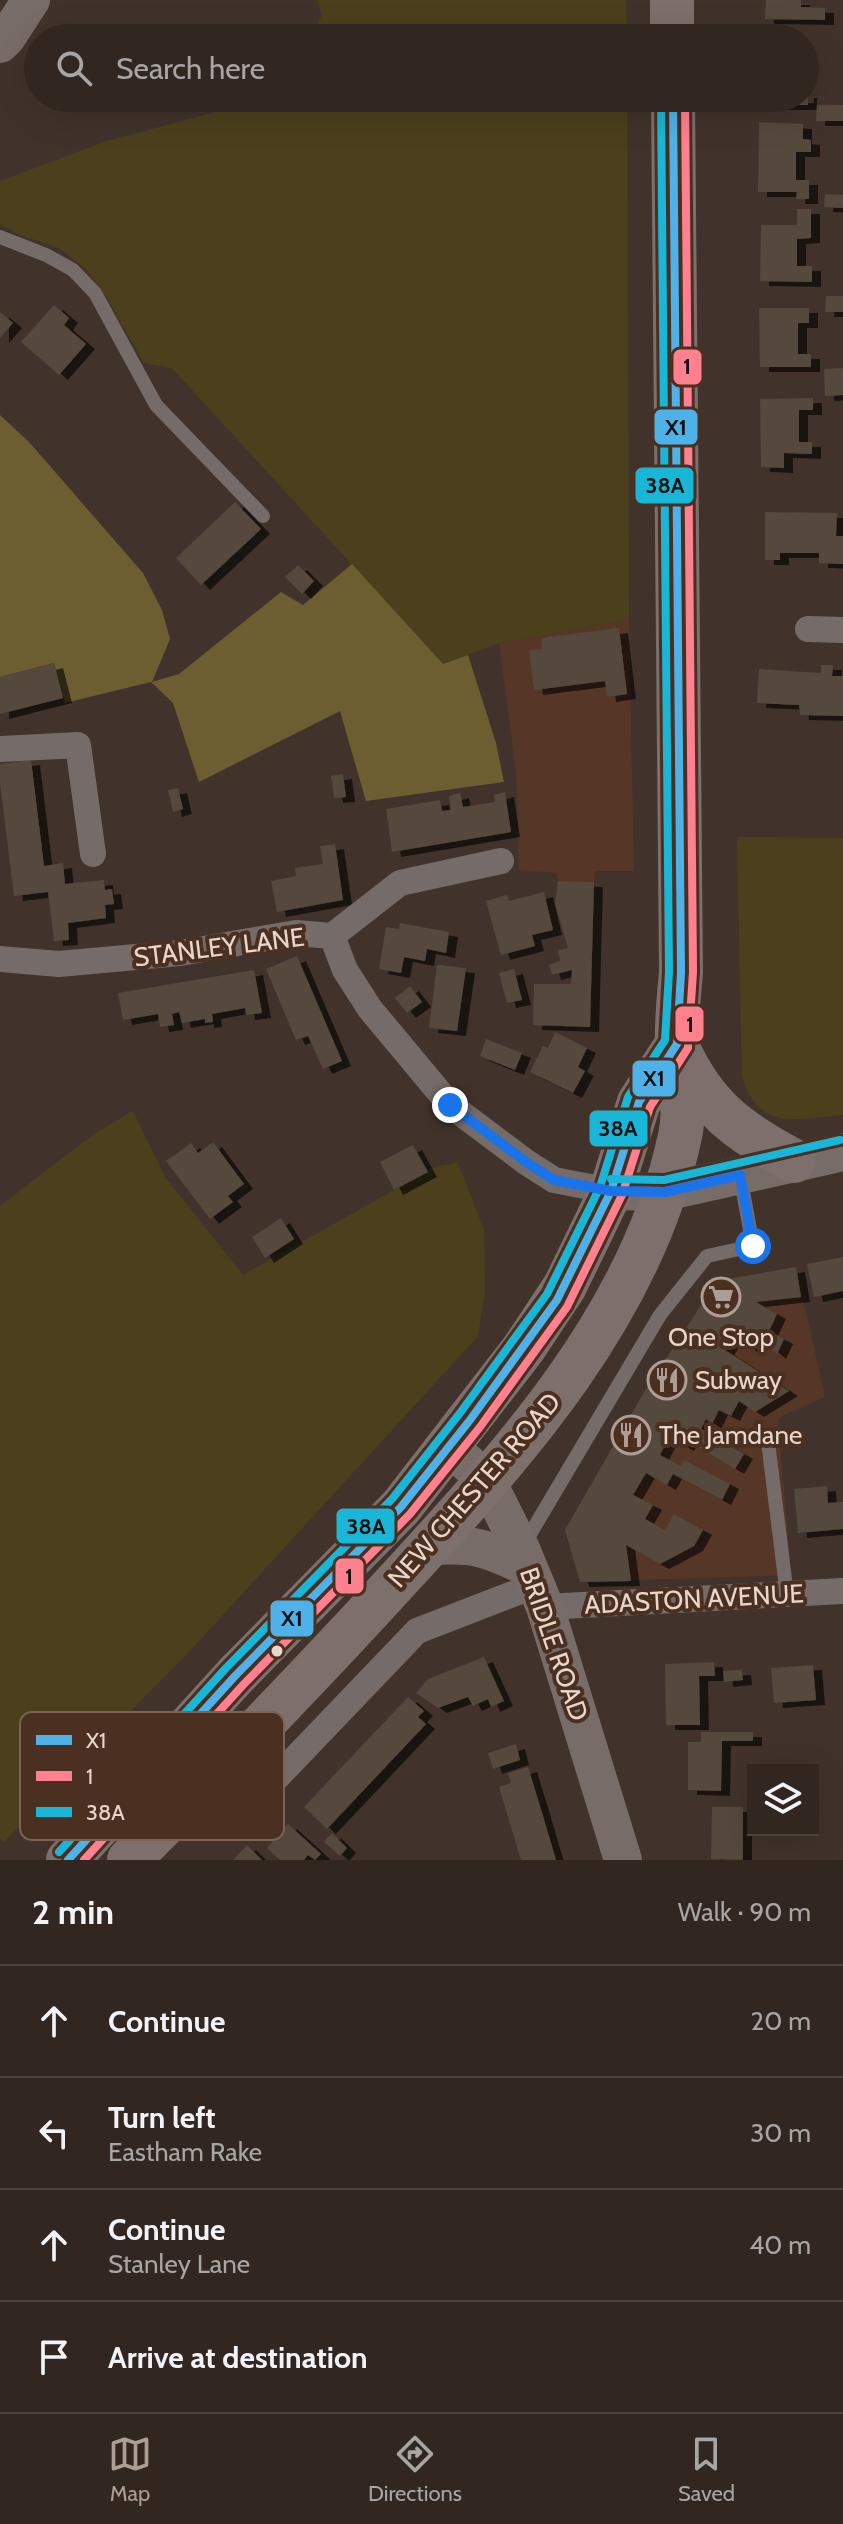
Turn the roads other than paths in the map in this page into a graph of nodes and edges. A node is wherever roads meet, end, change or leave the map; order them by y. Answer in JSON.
{"nodes":[{"id":1,"x":31,"y":0,"type":"edge"},
{"id":2,"x":672,"y":0,"type":"edge"},
{"id":3,"x":672,"y":24,"type":"edge"},
{"id":4,"x":0,"y":44,"type":"edge"},
{"id":5,"x":673,"y":112,"type":"edge"},
{"id":6,"x":0,"y":237,"type":"edge"},
{"id":7,"x":263,"y":516,"type":"dead end"},
{"id":8,"x":808,"y":629,"type":"dead end"},
{"id":9,"x":843,"y":630,"type":"edge"},
{"id":10,"x":0,"y":749,"type":"edge"},
{"id":11,"x":93,"y":854,"type":"dead end"},
{"id":12,"x":501,"y":861,"type":"dead end"},
{"id":13,"x":332,"y":936,"type":"junction"},
{"id":14,"x":0,"y":959,"type":"edge"},
{"id":15,"x":677,"y":1044,"type":"junction"},
{"id":16,"x":843,"y":1152,"type":"edge"},
{"id":17,"x":794,"y":1161,"type":"junction"},
{"id":18,"x":740,"y":1175,"type":"junction"},
{"id":19,"x":611,"y":1191,"type":"junction"},
{"id":20,"x":665,"y":1192,"type":"junction"},
{"id":21,"x":767,"y":1434,"type":"dead end"},
{"id":22,"x":449,"y":1446,"type":"junction"},
{"id":23,"x":487,"y":1481,"type":"junction"},
{"id":24,"x":429,"y":1547,"type":"junction"},
{"id":25,"x":533,"y":1577,"type":"junction"},
{"id":26,"x":843,"y":1591,"type":"edge"},
{"id":27,"x":787,"y":1595,"type":"junction"},
{"id":28,"x":202,"y":1712,"type":"edge"},
{"id":29,"x":273,"y":1712,"type":"edge"},
{"id":30,"x":284,"y":1770,"type":"edge"},
{"id":31,"x":86,"y":1840,"type":"edge"},
{"id":32,"x":149,"y":1840,"type":"edge"},
{"id":33,"x":68,"y":1860,"type":"edge"},
{"id":34,"x":129,"y":1860,"type":"edge"},
{"id":35,"x":623,"y":1860,"type":"edge"}],
"edges":[{"from":1,"to":4,"type":"street"},
{"from":2,"to":3,"type":"highway"},
{"from":5,"to":15,"type":"highway","name":"NEW CHESTER ROAD"},
{"from":6,"to":7,"type":"lane"},
{"from":8,"to":9,"type":"street"},
{"from":10,"to":11,"type":"street"},
{"from":12,"to":13,"type":"street"},
{"from":13,"to":14,"type":"street","name":"STANLEY LANE"},
{"from":13,"to":19,"type":"street","name":"STANLEY LANE"},
{"from":15,"to":17,"type":"highway"},
{"from":15,"to":19,"type":"highway","name":"NEW CHESTER ROAD"},
{"from":15,"to":20,"type":"highway","name":"NEW CHESTER ROAD"},
{"from":16,"to":17,"type":"street"},
{"from":17,"to":18,"type":"street"},
{"from":18,"to":20,"type":"street"},
{"from":18,"to":25,"type":"lane"},
{"from":19,"to":20,"type":"street"},
{"from":19,"to":22,"type":"highway","name":"NEW CHESTER ROAD"},
{"from":20,"to":23,"type":"highway","name":"NEW CHESTER ROAD"},
{"from":21,"to":27,"type":"lane"},
{"from":22,"to":23,"type":"street","name":"BRIDLE ROAD"},
{"from":22,"to":28,"type":"highway","name":"NEW CHESTER ROAD"},
{"from":23,"to":24,"type":"highway","name":"NEW CHESTER ROAD"},
{"from":23,"to":25,"type":"street","name":"BRIDLE ROAD"},
{"from":24,"to":25,"type":"street"},
{"from":24,"to":29,"type":"highway","name":"NEW CHESTER ROAD"},
{"from":25,"to":27,"type":"street","name":"ADASTON AVENUE"},
{"from":25,"to":30,"type":"street"},
{"from":25,"to":35,"type":"street","name":"BRIDLE ROAD"},
{"from":26,"to":27,"type":"street","name":"ADASTON AVENUE"},
{"from":31,"to":33,"type":"highway","name":"NEW CHESTER ROAD"},
{"from":32,"to":34,"type":"highway","name":"NEW CHESTER ROAD"}]}
